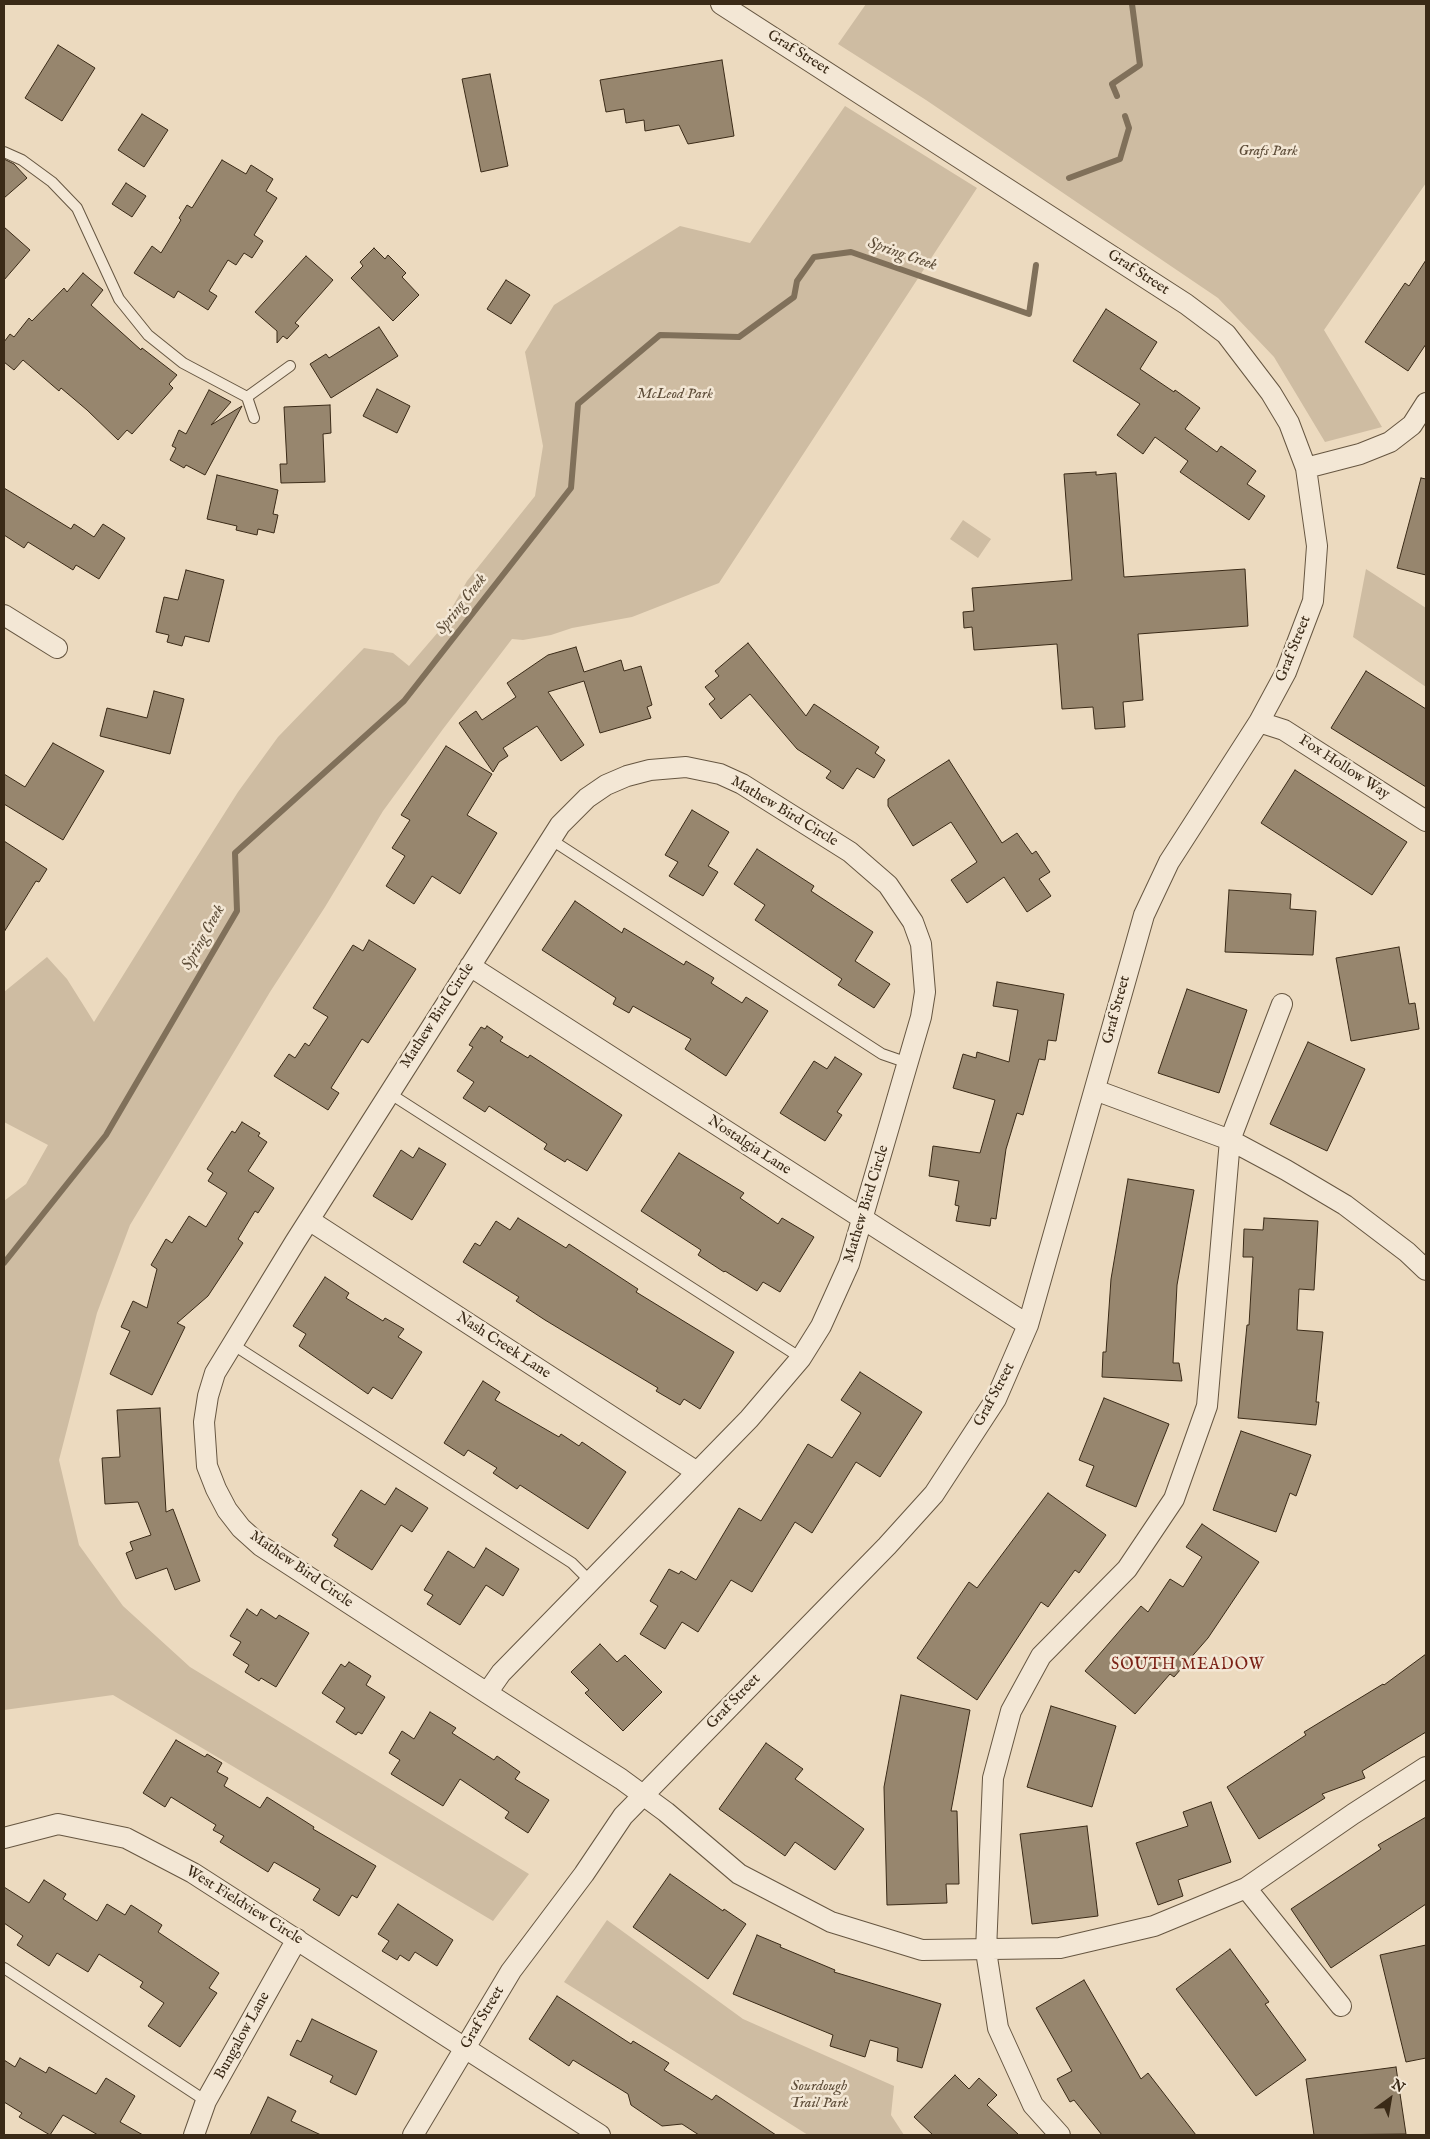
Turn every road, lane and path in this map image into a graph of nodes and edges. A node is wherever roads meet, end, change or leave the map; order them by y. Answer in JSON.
{"nodes":[{"id":1,"x":720,"y":4,"type":"edge"},
{"id":2,"x":4,"y":152,"type":"edge"},
{"id":3,"x":290,"y":366,"type":"dead end"},
{"id":4,"x":247,"y":398,"type":"junction"},
{"id":5,"x":1426,"y":403,"type":"edge"},
{"id":6,"x":254,"y":418,"type":"dead end"},
{"id":7,"x":1306,"y":468,"type":"junction"},
{"id":8,"x":4,"y":615,"type":"edge"},
{"id":9,"x":57,"y":648,"type":"dead end"},
{"id":10,"x":1259,"y":722,"type":"junction"},
{"id":11,"x":1426,"y":821,"type":"edge"},
{"id":12,"x":550,"y":839,"type":"junction"},
{"id":13,"x":470,"y":966,"type":"junction"},
{"id":14,"x":1282,"y":1004,"type":"dead end"},
{"id":15,"x":908,"y":1063,"type":"junction"},
{"id":16,"x":1095,"y":1090,"type":"junction"},
{"id":17,"x":389,"y":1094,"type":"junction"},
{"id":18,"x":1230,"y":1140,"type":"junction"},
{"id":19,"x":309,"y":1220,"type":"junction"},
{"id":20,"x":863,"y":1220,"type":"junction"},
{"id":21,"x":1426,"y":1270,"type":"edge"},
{"id":22,"x":1028,"y":1325,"type":"junction"},
{"id":23,"x":232,"y":1344,"type":"junction"},
{"id":24,"x":801,"y":1358,"type":"junction"},
{"id":25,"x":697,"y":1472,"type":"junction"},
{"id":26,"x":591,"y":1582,"type":"junction"},
{"id":27,"x":487,"y":1693,"type":"junction"},
{"id":28,"x":1426,"y":1767,"type":"edge"},
{"id":29,"x":643,"y":1795,"type":"junction"},
{"id":30,"x":4,"y":1838,"type":"edge"},
{"id":31,"x":1246,"y":1888,"type":"junction"},
{"id":32,"x":296,"y":1939,"type":"junction"},
{"id":33,"x":986,"y":1951,"type":"junction"},
{"id":34,"x":4,"y":1968,"type":"edge"},
{"id":35,"x":1342,"y":2006,"type":"dead end"},
{"id":36,"x":465,"y":2048,"type":"junction"},
{"id":37,"x":206,"y":2101,"type":"junction"},
{"id":38,"x":194,"y":2135,"type":"edge"},
{"id":39,"x":413,"y":2135,"type":"edge"},
{"id":40,"x":600,"y":2135,"type":"edge"},
{"id":41,"x":1060,"y":2135,"type":"edge"}],
"edges":[{"from":1,"to":7,"type":"street","name":"Graf Street"},
{"from":2,"to":4,"type":"lane"},
{"from":3,"to":4,"type":"lane"},
{"from":4,"to":6,"type":"lane"},
{"from":5,"to":7,"type":"street"},
{"from":7,"to":10,"type":"street","name":"Graf Street"},
{"from":8,"to":9,"type":"street"},
{"from":10,"to":11,"type":"street","name":"Fox Hollow Way"},
{"from":10,"to":16,"type":"street","name":"Graf Street"},
{"from":12,"to":13,"type":"street","name":"Mathew Bird Circle"},
{"from":12,"to":15,"type":"lane"},
{"from":12,"to":15,"type":"street","name":"Mathew Bird Circle"},
{"from":13,"to":17,"type":"street","name":"Mathew Bird Circle"},
{"from":13,"to":20,"type":"street","name":"Nostalgia Lane"},
{"from":14,"to":18,"type":"street"},
{"from":15,"to":20,"type":"street","name":"Mathew Bird Circle"},
{"from":16,"to":18,"type":"street"},
{"from":16,"to":22,"type":"street","name":"Graf Street"},
{"from":17,"to":19,"type":"street","name":"Mathew Bird Circle"},
{"from":17,"to":24,"type":"lane"},
{"from":18,"to":21,"type":"street"},
{"from":18,"to":33,"type":"street"},
{"from":19,"to":23,"type":"street","name":"Mathew Bird Circle"},
{"from":19,"to":25,"type":"street","name":"Nash Creek Lane"},
{"from":20,"to":22,"type":"street","name":"Nostalgia Lane"},
{"from":20,"to":24,"type":"street","name":"Mathew Bird Circle"},
{"from":22,"to":29,"type":"street","name":"Graf Street"},
{"from":23,"to":26,"type":"lane"},
{"from":23,"to":27,"type":"street","name":"Mathew Bird Circle"},
{"from":24,"to":25,"type":"street","name":"Mathew Bird Circle"},
{"from":25,"to":26,"type":"street","name":"Mathew Bird Circle"},
{"from":26,"to":27,"type":"street","name":"Mathew Bird Circle"},
{"from":27,"to":29,"type":"street","name":"Mathew Bird Circle"},
{"from":28,"to":31,"type":"street","name":"Mathew Bird Circle"},
{"from":29,"to":33,"type":"street","name":"Mathew Bird Circle"},
{"from":29,"to":36,"type":"street","name":"Graf Street"},
{"from":30,"to":32,"type":"street","name":"West Fieldview Circle"},
{"from":31,"to":33,"type":"street","name":"Mathew Bird Circle"},
{"from":31,"to":35,"type":"street"},
{"from":32,"to":36,"type":"street","name":"West Fieldview Circle"},
{"from":32,"to":37,"type":"street","name":"Bungalow Lane"},
{"from":33,"to":41,"type":"street"},
{"from":34,"to":37,"type":"lane"},
{"from":36,"to":39,"type":"street","name":"Graf Street"},
{"from":36,"to":40,"type":"street","name":"West Fieldview Circle"},
{"from":37,"to":38,"type":"street","name":"Bungalow Lane"}]}
